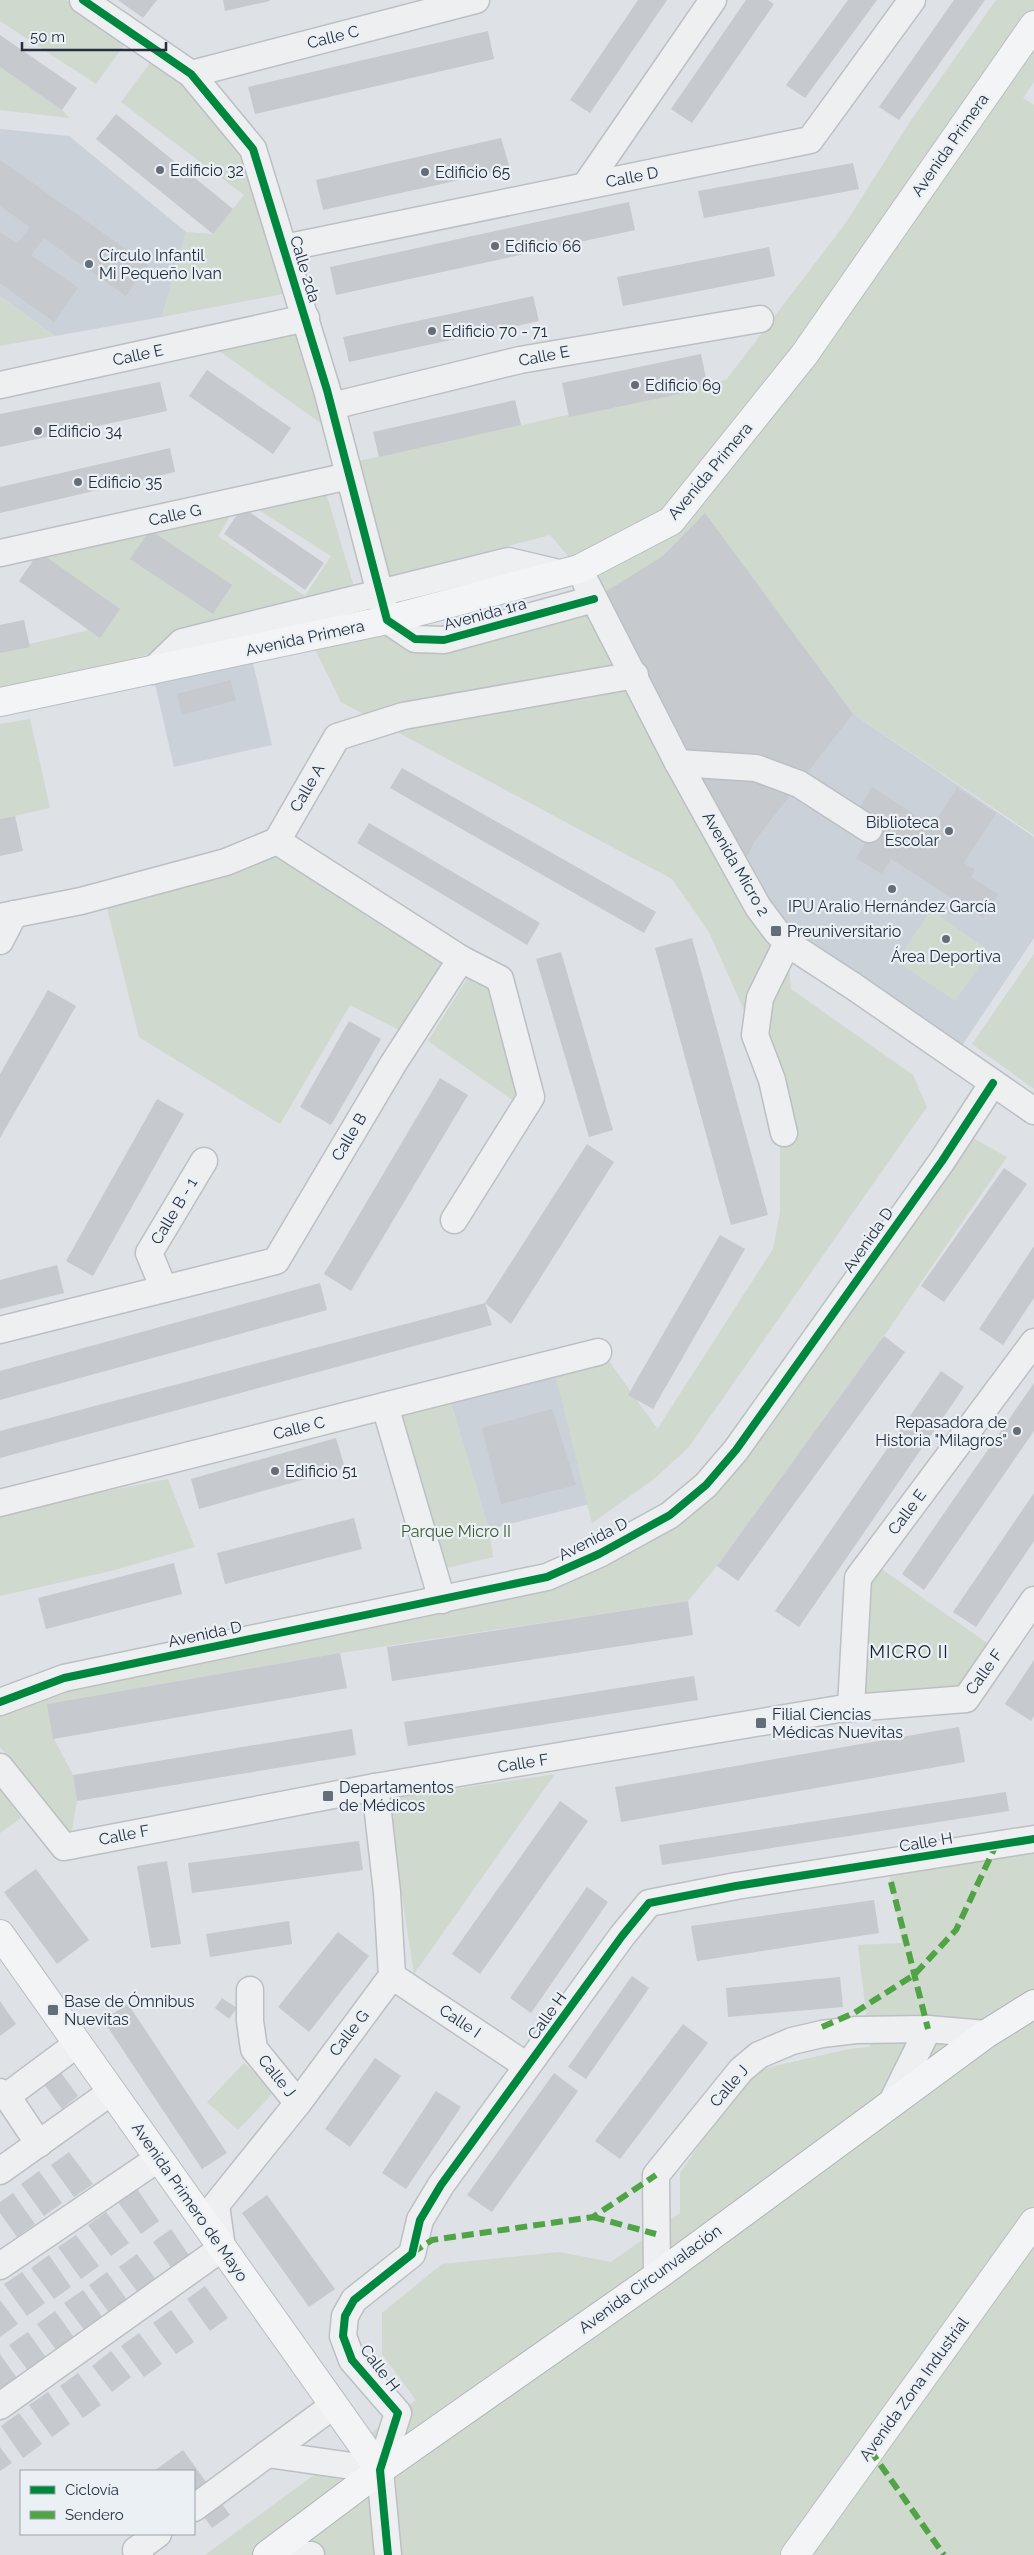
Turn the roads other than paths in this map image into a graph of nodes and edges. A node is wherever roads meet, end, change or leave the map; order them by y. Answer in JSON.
{"nodes":[{"id":1,"x":82,"y":0,"type":"edge"},
{"id":2,"x":476,"y":0,"type":"edge"},
{"id":3,"x":714,"y":0,"type":"edge"},
{"id":4,"x":912,"y":0,"type":"edge"},
{"id":5,"x":1034,"y":25,"type":"edge"},
{"id":6,"x":191,"y":74,"type":"junction"},
{"id":7,"x":585,"y":186,"type":"junction"},
{"id":8,"x":284,"y":248,"type":"junction"},
{"id":9,"x":306,"y":318,"type":"junction"},
{"id":10,"x":760,"y":319,"type":"dead end"},
{"id":11,"x":0,"y":385,"type":"edge"},
{"id":12,"x":332,"y":406,"type":"junction"},
{"id":13,"x":350,"y":476,"type":"junction"},
{"id":14,"x":0,"y":553,"type":"edge"},
{"id":15,"x":571,"y":571,"type":"junction"},
{"id":16,"x":594,"y":599,"type":"junction"},
{"id":17,"x":383,"y":607,"type":"junction"},
{"id":18,"x":635,"y":675,"type":"junction"},
{"id":19,"x":0,"y":702,"type":"edge"},
{"id":20,"x":678,"y":763,"type":"junction"},
{"id":21,"x":869,"y":829,"type":"dead end"},
{"id":22,"x":277,"y":841,"type":"junction"},
{"id":23,"x":7,"y":916,"type":"edge"},
{"id":24,"x":0,"y":941,"type":"edge"},
{"id":25,"x":787,"y":943,"type":"junction"},
{"id":26,"x":461,"y":960,"type":"junction"},
{"id":27,"x":992,"y":1083,"type":"junction"},
{"id":28,"x":1034,"y":1111,"type":"edge"},
{"id":29,"x":784,"y":1133,"type":"dead end"},
{"id":30,"x":204,"y":1161,"type":"dead end"},
{"id":31,"x":454,"y":1220,"type":"dead end"},
{"id":32,"x":164,"y":1289,"type":"junction"},
{"id":33,"x":0,"y":1330,"type":"edge"},
{"id":34,"x":1034,"y":1342,"type":"edge"},
{"id":35,"x":598,"y":1352,"type":"dead end"},
{"id":36,"x":385,"y":1406,"type":"junction"},
{"id":37,"x":0,"y":1503,"type":"edge"},
{"id":38,"x":442,"y":1600,"type":"junction"},
{"id":39,"x":1034,"y":1600,"type":"edge"},
{"id":40,"x":0,"y":1702,"type":"edge"},
{"id":41,"x":851,"y":1707,"type":"junction"},
{"id":42,"x":0,"y":1767,"type":"edge"},
{"id":43,"x":375,"y":1788,"type":"junction"},
{"id":44,"x":1034,"y":1839,"type":"edge"},
{"id":45,"x":0,"y":1934,"type":"edge"},
{"id":46,"x":392,"y":1976,"type":"junction"},
{"id":47,"x":250,"y":1990,"type":"dead end"},
{"id":48,"x":1034,"y":2004,"type":"edge"},
{"id":49,"x":928,"y":2029,"type":"junction"},
{"id":50,"x":986,"y":2034,"type":"junction"},
{"id":51,"x":77,"y":2044,"type":"junction"},
{"id":52,"x":527,"y":2066,"type":"junction"},
{"id":53,"x":111,"y":2092,"type":"junction"},
{"id":54,"x":3,"y":2094,"type":"edge"},
{"id":55,"x":298,"y":2103,"type":"junction"},
{"id":56,"x":890,"y":2104,"type":"junction"},
{"id":57,"x":39,"y":2144,"type":"junction"},
{"id":58,"x":158,"y":2158,"type":"junction"},
{"id":59,"x":0,"y":2171,"type":"edge"},
{"id":60,"x":1034,"y":2222,"type":"edge"},
{"id":61,"x":222,"y":2248,"type":"junction"},
{"id":62,"x":0,"y":2266,"type":"edge"},
{"id":63,"x":657,"y":2276,"type":"junction"},
{"id":64,"x":0,"y":2406,"type":"edge"},
{"id":65,"x":334,"y":2406,"type":"junction"},
{"id":66,"x":268,"y":2454,"type":"junction"},
{"id":67,"x":380,"y":2470,"type":"junction"},
{"id":68,"x":195,"y":2507,"type":"edge"},
{"id":69,"x":157,"y":2535,"type":"edge"},
{"id":70,"x":140,"y":2555,"type":"edge"},
{"id":71,"x":267,"y":2555,"type":"edge"},
{"id":72,"x":281,"y":2555,"type":"edge"},
{"id":73,"x":311,"y":2555,"type":"edge"},
{"id":74,"x":388,"y":2555,"type":"edge"},
{"id":75,"x":795,"y":2555,"type":"edge"}],
"edges":[{"from":1,"to":6,"type":"street","name":"Calle 2da"},
{"from":2,"to":6,"type":"street","name":"Calle C"},
{"from":3,"to":7,"type":"street"},
{"from":4,"to":7,"type":"street","name":"Calle D"},
{"from":5,"to":15,"type":"main road","name":"Avenida Primera"},
{"from":6,"to":8,"type":"street","name":"Calle 2da"},
{"from":7,"to":8,"type":"street","name":"Calle D"},
{"from":8,"to":9,"type":"street","name":"Calle 2da"},
{"from":9,"to":11,"type":"street","name":"Calle E"},
{"from":9,"to":12,"type":"street","name":"Calle 2da"},
{"from":10,"to":12,"type":"street","name":"Calle E"},
{"from":12,"to":13,"type":"street","name":"Calle 2da"},
{"from":13,"to":14,"type":"street","name":"Calle G"},
{"from":13,"to":17,"type":"street","name":"Calle 2da"},
{"from":15,"to":16,"type":"street","name":"Avenida Micro 2"},
{"from":15,"to":17,"type":"main road","name":"Avenida Primera"},
{"from":16,"to":17,"type":"street","name":"Avenida 1ra"},
{"from":16,"to":18,"type":"street","name":"Avenida Micro 2"},
{"from":17,"to":19,"type":"main road","name":"Avenida Primera"},
{"from":18,"to":20,"type":"street","name":"Avenida Micro 2"},
{"from":18,"to":22,"type":"street","name":"Calle A"},
{"from":20,"to":21,"type":"street"},
{"from":20,"to":25,"type":"street","name":"Avenida Micro 2"},
{"from":22,"to":23,"type":"street"},
{"from":22,"to":26,"type":"street"},
{"from":23,"to":24,"type":"street"},
{"from":25,"to":27,"type":"street","name":"Avenida Micro 2"},
{"from":25,"to":29,"type":"street"},
{"from":26,"to":31,"type":"street"},
{"from":26,"to":32,"type":"street","name":"Calle B"},
{"from":27,"to":28,"type":"street","name":"Avenida Micro 2"},
{"from":27,"to":38,"type":"street","name":"Avenida D"},
{"from":30,"to":32,"type":"street","name":"Calle B - 1"},
{"from":32,"to":33,"type":"street","name":"Calle B"},
{"from":34,"to":41,"type":"street","name":"Calle E"},
{"from":35,"to":36,"type":"street","name":"Calle C"},
{"from":36,"to":37,"type":"street","name":"Calle C"},
{"from":36,"to":38,"type":"street"},
{"from":38,"to":40,"type":"street","name":"Avenida D"},
{"from":39,"to":41,"type":"street","name":"Calle F"},
{"from":41,"to":43,"type":"street","name":"Calle F"},
{"from":42,"to":43,"type":"street","name":"Calle F"},
{"from":43,"to":46,"type":"street"},
{"from":44,"to":52,"type":"street","name":"Calle H"},
{"from":45,"to":51,"type":"main road","name":"Avenida Primero de Mayo"},
{"from":46,"to":52,"type":"street","name":"Calle I"},
{"from":46,"to":55,"type":"street","name":"Calle G"},
{"from":47,"to":55,"type":"street","name":"Calle J"},
{"from":48,"to":50,"type":"main road","name":"Avenida Circunvalación"},
{"from":49,"to":50,"type":"street","name":"Calle J"},
{"from":49,"to":56,"type":"street"},
{"from":49,"to":63,"type":"street","name":"Calle J"},
{"from":50,"to":56,"type":"main road","name":"Avenida Circunvalación"},
{"from":51,"to":53,"type":"main road","name":"Avenida Primero de Mayo"},
{"from":51,"to":54,"type":"street"},
{"from":52,"to":67,"type":"street","name":"Calle H"},
{"from":53,"to":57,"type":"street"},
{"from":53,"to":58,"type":"main road","name":"Avenida Primero de Mayo"},
{"from":54,"to":57,"type":"street"},
{"from":55,"to":61,"type":"street","name":"Calle G"},
{"from":56,"to":63,"type":"main road","name":"Avenida Circunvalación"},
{"from":57,"to":59,"type":"street"},
{"from":58,"to":61,"type":"main road","name":"Avenida Primero de Mayo"},
{"from":58,"to":62,"type":"street"},
{"from":60,"to":75,"type":"main road","name":"Avenida Zona Industrial"},
{"from":61,"to":64,"type":"street"},
{"from":61,"to":65,"type":"main road","name":"Avenida Primero de Mayo"},
{"from":63,"to":67,"type":"main road","name":"Avenida Circunvalación"},
{"from":65,"to":66,"type":"street"},
{"from":65,"to":67,"type":"main road","name":"Avenida Primero de Mayo"},
{"from":66,"to":67,"type":"street"},
{"from":66,"to":68,"type":"street"},
{"from":67,"to":71,"type":"main road","name":"Avenida Circunvalación"},
{"from":67,"to":74,"type":"street"},
{"from":69,"to":70,"type":"street"},
{"from":72,"to":73,"type":"street"}]}
